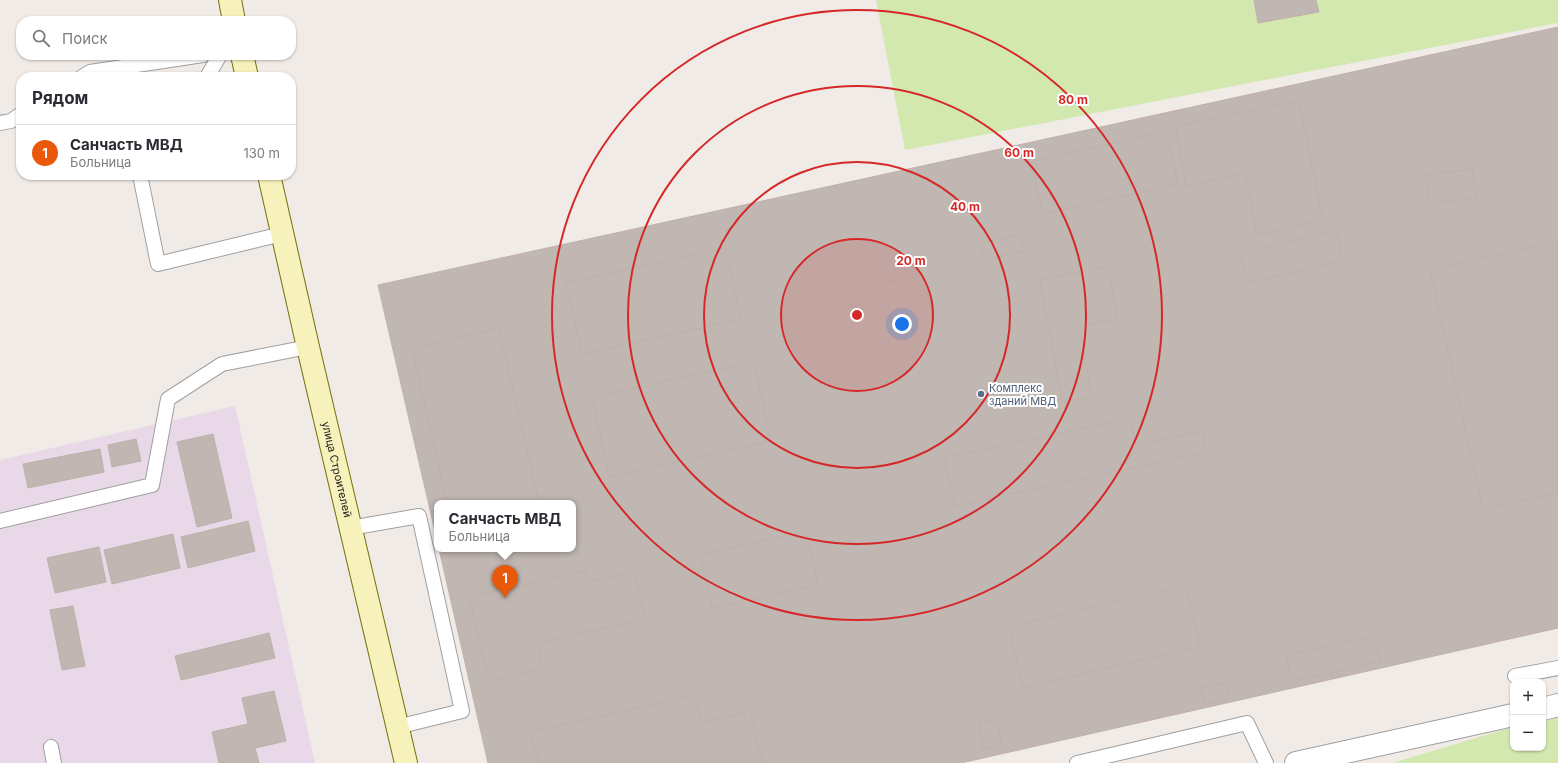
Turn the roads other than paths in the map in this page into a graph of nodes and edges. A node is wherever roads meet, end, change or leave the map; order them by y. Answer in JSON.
{"nodes":[{"id":1,"x":230,"y":0,"type":"edge"},
{"id":2,"x":233,"y":16,"type":"edge"},
{"id":3,"x":169,"y":60,"type":"edge"},
{"id":4,"x":217,"y":60,"type":"edge"},
{"id":5,"x":243,"y":60,"type":"edge"},
{"id":6,"x":90,"y":72,"type":"edge"},
{"id":7,"x":210,"y":72,"type":"edge"},
{"id":8,"x":246,"y":72,"type":"edge"},
{"id":9,"x":16,"y":118,"type":"edge"},
{"id":10,"x":0,"y":124,"type":"edge"},
{"id":11,"x":141,"y":180,"type":"edge"},
{"id":12,"x":270,"y":180,"type":"edge"},
{"id":13,"x":282,"y":234,"type":"junction"},
{"id":14,"x":308,"y":347,"type":"junction"},
{"id":15,"x":0,"y":521,"type":"edge"},
{"id":16,"x":350,"y":528,"type":"junction"},
{"id":17,"x":1558,"y":668,"type":"edge"},
{"id":18,"x":1515,"y":676,"type":"dead end"},
{"id":19,"x":1558,"y":705,"type":"edge"},
{"id":20,"x":1546,"y":707,"type":"edge"},
{"id":21,"x":1510,"y":716,"type":"edge"},
{"id":22,"x":397,"y":727,"type":"junction"},
{"id":23,"x":51,"y":747,"type":"dead end"},
{"id":24,"x":54,"y":763,"type":"edge"},
{"id":25,"x":406,"y":763,"type":"edge"},
{"id":26,"x":1077,"y":763,"type":"edge"},
{"id":27,"x":1266,"y":763,"type":"edge"},
{"id":28,"x":1296,"y":763,"type":"edge"}],
"edges":[{"from":1,"to":2,"type":"street"},
{"from":3,"to":6,"type":"lane"},
{"from":4,"to":7,"type":"lane"},
{"from":5,"to":8,"type":"street"},
{"from":9,"to":10,"type":"lane"},
{"from":11,"to":13,"type":"lane"},
{"from":12,"to":13,"type":"street","name":"улица Строителей"},
{"from":13,"to":14,"type":"street","name":"улица Строителей"},
{"from":14,"to":15,"type":"lane"},
{"from":14,"to":16,"type":"street","name":"улица Строителей"},
{"from":16,"to":22,"type":"street","name":"улица Строителей"},
{"from":16,"to":22,"type":"lane"},
{"from":17,"to":18,"type":"lane"},
{"from":19,"to":20,"type":"street"},
{"from":21,"to":28,"type":"street"},
{"from":22,"to":25,"type":"street","name":"улица Строителей"},
{"from":23,"to":24,"type":"lane"},
{"from":26,"to":27,"type":"lane"}]}
